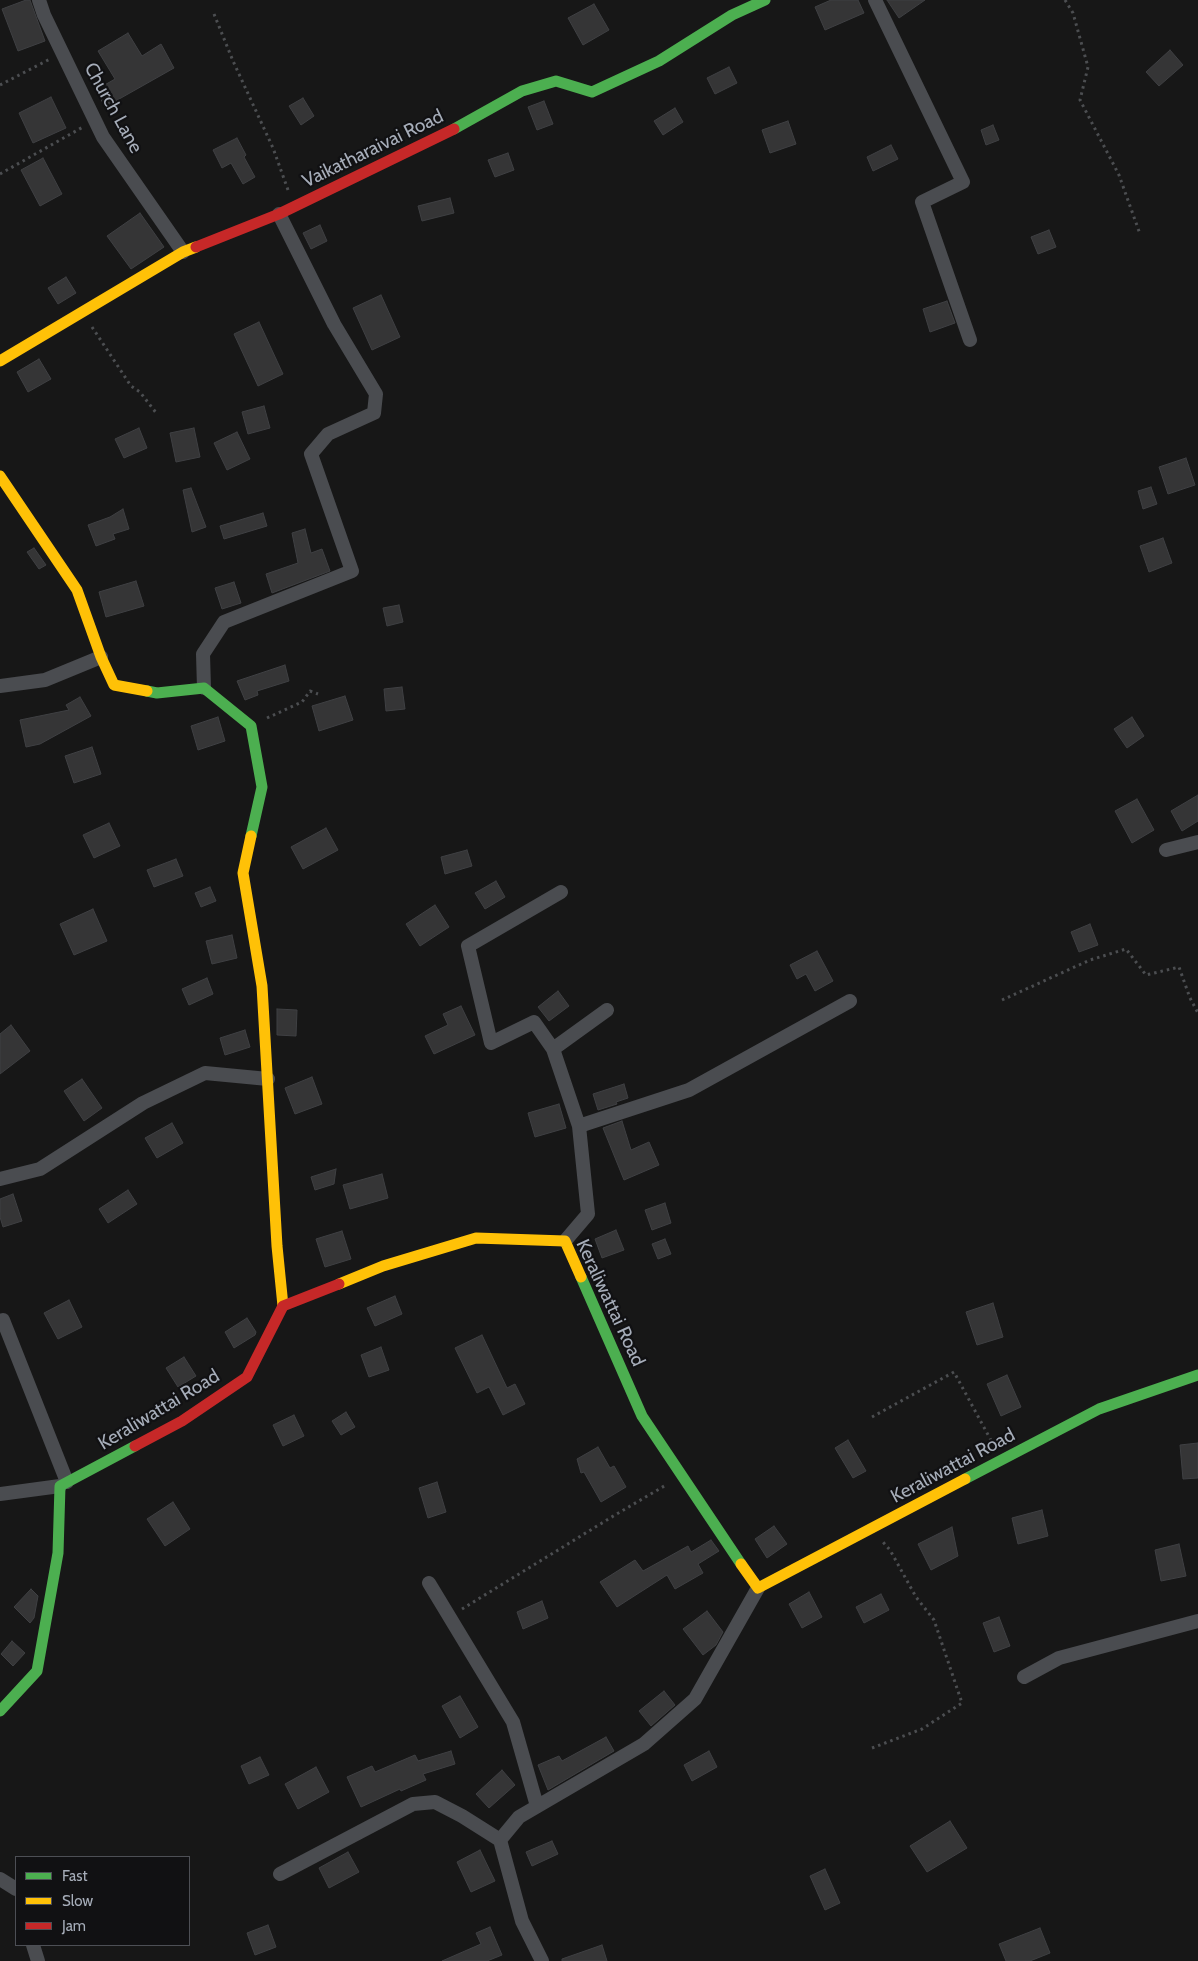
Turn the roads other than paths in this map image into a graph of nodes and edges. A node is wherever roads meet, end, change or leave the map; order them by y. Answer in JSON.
{"nodes":[{"id":1,"x":38,"y":0,"type":"edge"},
{"id":2,"x":765,"y":0,"type":"edge"},
{"id":3,"x":875,"y":0,"type":"edge"},
{"id":4,"x":279,"y":214,"type":"junction"},
{"id":5,"x":183,"y":252,"type":"junction"},
{"id":6,"x":970,"y":340,"type":"dead end"},
{"id":7,"x":0,"y":361,"type":"edge"},
{"id":8,"x":0,"y":476,"type":"edge"},
{"id":9,"x":101,"y":657,"type":"junction"},
{"id":10,"x":0,"y":686,"type":"edge"},
{"id":11,"x":204,"y":688,"type":"junction"},
{"id":12,"x":1198,"y":842,"type":"edge"},
{"id":13,"x":1166,"y":850,"type":"dead end"},
{"id":14,"x":561,"y":892,"type":"dead end"},
{"id":15,"x":850,"y":1001,"type":"dead end"},
{"id":16,"x":607,"y":1010,"type":"dead end"},
{"id":17,"x":552,"y":1049,"type":"junction"},
{"id":18,"x":268,"y":1079,"type":"junction"},
{"id":19,"x":579,"y":1126,"type":"junction"},
{"id":20,"x":0,"y":1179,"type":"edge"},
{"id":21,"x":566,"y":1241,"type":"junction"},
{"id":22,"x":283,"y":1306,"type":"junction"},
{"id":23,"x":2,"y":1320,"type":"dead end"},
{"id":24,"x":1198,"y":1375,"type":"edge"},
{"id":25,"x":64,"y":1484,"type":"junction"},
{"id":26,"x":0,"y":1494,"type":"edge"},
{"id":27,"x":429,"y":1583,"type":"dead end"},
{"id":28,"x":758,"y":1588,"type":"junction"},
{"id":29,"x":1198,"y":1621,"type":"edge"},
{"id":30,"x":1024,"y":1677,"type":"dead end"},
{"id":31,"x":0,"y":1711,"type":"edge"},
{"id":32,"x":537,"y":1806,"type":"junction"},
{"id":33,"x":500,"y":1840,"type":"junction"},
{"id":34,"x":280,"y":1874,"type":"dead end"},
{"id":35,"x":0,"y":1879,"type":"edge"},
{"id":36,"x":15,"y":1889,"type":"edge"},
{"id":37,"x":33,"y":1946,"type":"edge"},
{"id":38,"x":38,"y":1961,"type":"edge"},
{"id":39,"x":542,"y":1961,"type":"edge"}],
"edges":[{"from":1,"to":5,"type":"street","name":"Church Lane"},
{"from":2,"to":4,"type":"street","name":"Vaikatharaivai Road"},
{"from":3,"to":6,"type":"street"},
{"from":4,"to":5,"type":"street","name":"Vaikatharaivai Road"},
{"from":4,"to":11,"type":"street"},
{"from":5,"to":7,"type":"street","name":"Vaikatharaivai Road"},
{"from":8,"to":9,"type":"street"},
{"from":9,"to":10,"type":"street"},
{"from":9,"to":11,"type":"street"},
{"from":11,"to":18,"type":"street"},
{"from":12,"to":13,"type":"street"},
{"from":14,"to":17,"type":"street"},
{"from":15,"to":19,"type":"street"},
{"from":16,"to":17,"type":"street"},
{"from":17,"to":19,"type":"street"},
{"from":18,"to":20,"type":"street"},
{"from":18,"to":22,"type":"street"},
{"from":19,"to":21,"type":"street"},
{"from":21,"to":22,"type":"street","name":"Keraliwattai Road"},
{"from":21,"to":28,"type":"street","name":"Keraliwattai Road"},
{"from":22,"to":25,"type":"street","name":"Keraliwattai Road"},
{"from":23,"to":25,"type":"street"},
{"from":24,"to":28,"type":"street","name":"Keraliwattai Road"},
{"from":25,"to":26,"type":"street"},
{"from":25,"to":31,"type":"street"},
{"from":27,"to":32,"type":"street"},
{"from":28,"to":32,"type":"street"},
{"from":29,"to":30,"type":"street"},
{"from":32,"to":33,"type":"street"},
{"from":33,"to":34,"type":"street"},
{"from":33,"to":39,"type":"street"},
{"from":35,"to":36,"type":"street"},
{"from":37,"to":38,"type":"street"}]}
